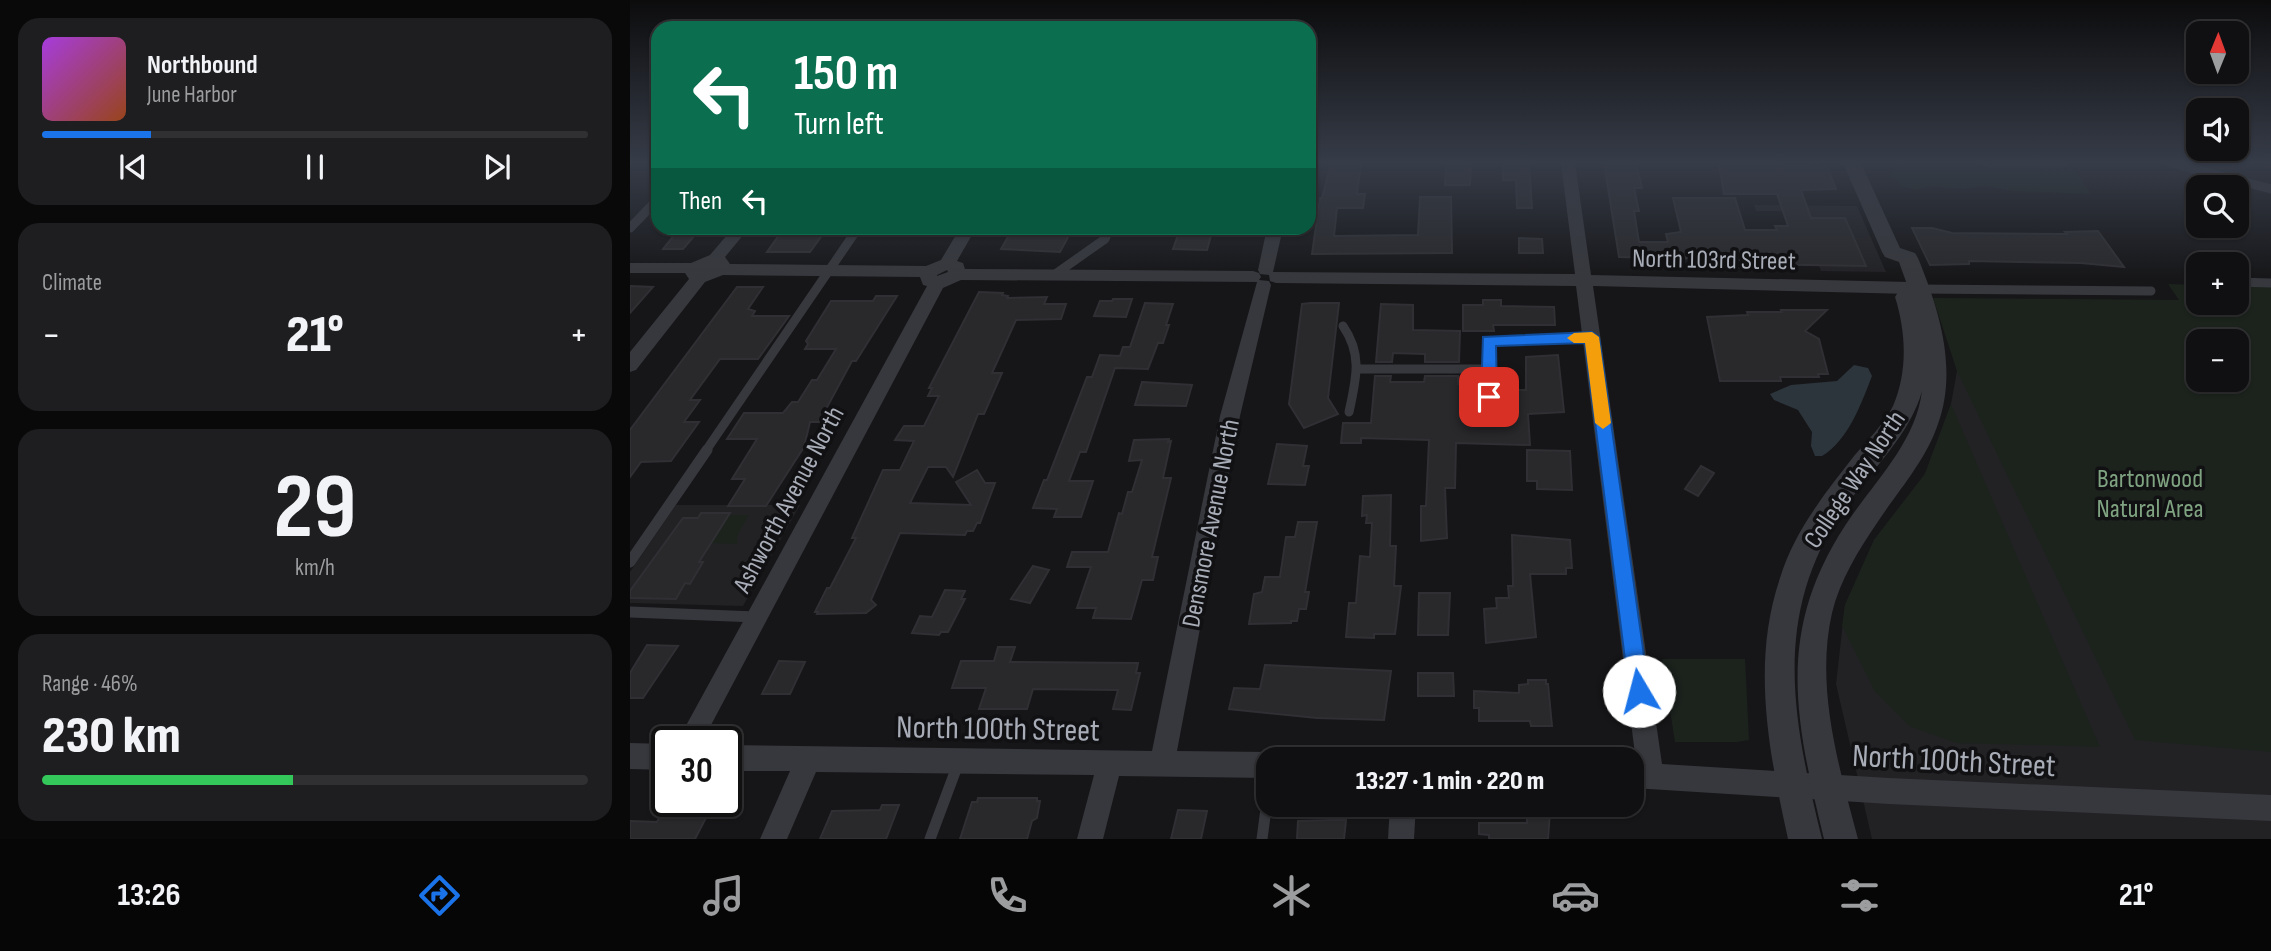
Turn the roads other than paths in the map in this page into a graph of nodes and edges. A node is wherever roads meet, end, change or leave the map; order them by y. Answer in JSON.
{"nodes":[{"id":1,"x":1573,"y":202,"type":"edge"},
{"id":2,"x":1870,"y":202,"type":"edge"},
{"id":3,"x":651,"y":206,"type":"edge"},
{"id":4,"x":630,"y":228,"type":"edge"},
{"id":5,"x":737,"y":235,"type":"edge"},
{"id":6,"x":853,"y":235,"type":"edge"},
{"id":7,"x":965,"y":235,"type":"edge"},
{"id":8,"x":1107,"y":235,"type":"edge"},
{"id":9,"x":1274,"y":235,"type":"edge"},
{"id":10,"x":718,"y":264,"type":"junction"},
{"id":11,"x":630,"y":268,"type":"edge"},
{"id":12,"x":952,"y":269,"type":"junction"},
{"id":13,"x":828,"y":271,"type":"junction"},
{"id":14,"x":697,"y":273,"type":"junction"},
{"id":15,"x":1054,"y":275,"type":"junction"},
{"id":16,"x":1265,"y":277,"type":"junction"},
{"id":17,"x":932,"y":278,"type":"junction"},
{"id":18,"x":1583,"y":280,"type":"junction"},
{"id":19,"x":2249,"y":282,"type":"edge"},
{"id":20,"x":2271,"y":283,"type":"edge"},
{"id":21,"x":1911,"y":288,"type":"junction"},
{"id":22,"x":2151,"y":291,"type":"dead end"},
{"id":23,"x":1343,"y":326,"type":"dead end"},
{"id":24,"x":1592,"y":337,"type":"junction"},
{"id":25,"x":630,"y":365,"type":"edge"},
{"id":26,"x":1357,"y":369,"type":"junction"},
{"id":27,"x":1489,"y":369,"type":"junction"},
{"id":28,"x":1489,"y":397,"type":"dead end"},
{"id":29,"x":1349,"y":412,"type":"dead end"},
{"id":30,"x":630,"y":562,"type":"edge"},
{"id":31,"x":630,"y":612,"type":"edge"},
{"id":32,"x":756,"y":617,"type":"junction"},
{"id":33,"x":698,"y":726,"type":"edge"},
{"id":34,"x":1639,"y":747,"type":"edge"},
{"id":35,"x":630,"y":756,"type":"edge"},
{"id":36,"x":651,"y":757,"type":"edge"},
{"id":37,"x":742,"y":758,"type":"edge"},
{"id":38,"x":809,"y":759,"type":"junction"},
{"id":39,"x":959,"y":760,"type":"junction"},
{"id":40,"x":1110,"y":762,"type":"junction"},
{"id":41,"x":1162,"y":762,"type":"junction"},
{"id":42,"x":1256,"y":765,"type":"edge"},
{"id":43,"x":1644,"y":775,"type":"edge"},
{"id":44,"x":1792,"y":784,"type":"junction"},
{"id":45,"x":1829,"y":787,"type":"junction"},
{"id":46,"x":2271,"y":808,"type":"edge"},
{"id":47,"x":1265,"y":817,"type":"edge"},
{"id":48,"x":1402,"y":817,"type":"edge"},
{"id":49,"x":773,"y":839,"type":"edge"},
{"id":50,"x":930,"y":839,"type":"edge"},
{"id":51,"x":1090,"y":839,"type":"edge"},
{"id":52,"x":1262,"y":839,"type":"edge"},
{"id":53,"x":1401,"y":839,"type":"edge"},
{"id":54,"x":1805,"y":839,"type":"edge"},
{"id":55,"x":1841,"y":839,"type":"edge"}],
"edges":[{"from":1,"to":18,"type":"street"},
{"from":2,"to":21,"type":"street","name":"College Way North"},
{"from":3,"to":4,"type":"lane"},
{"from":5,"to":10,"type":"street"},
{"from":6,"to":13,"type":"lane"},
{"from":7,"to":12,"type":"street"},
{"from":8,"to":15,"type":"lane"},
{"from":9,"to":16,"type":"street","name":"Densmore Avenue North"},
{"from":10,"to":13,"type":"street"},
{"from":10,"to":14,"type":"street"},
{"from":11,"to":14,"type":"street"},
{"from":12,"to":15,"type":"street","name":"North 103rd Street"},
{"from":12,"to":17,"type":"street"},
{"from":13,"to":17,"type":"street"},
{"from":13,"to":30,"type":"lane"},
{"from":14,"to":25,"type":"street"},
{"from":15,"to":16,"type":"street","name":"North 103rd Street"},
{"from":16,"to":18,"type":"street","name":"North 103rd Street"},
{"from":16,"to":41,"type":"street","name":"Densmore Avenue North"},
{"from":17,"to":32,"type":"street","name":"Ashworth Avenue North"},
{"from":18,"to":21,"type":"street","name":"North 103rd Street"},
{"from":18,"to":24,"type":"street"},
{"from":19,"to":20,"type":"lane"},
{"from":21,"to":22,"type":"lane","name":"North 103rd Street"},
{"from":21,"to":44,"type":"street","name":"College Way North"},
{"from":21,"to":45,"type":"street","name":"College Way North"},
{"from":23,"to":26,"type":"lane"},
{"from":24,"to":27,"type":"lane"},
{"from":24,"to":34,"type":"street"},
{"from":26,"to":27,"type":"lane"},
{"from":26,"to":29,"type":"lane"},
{"from":27,"to":28,"type":"lane"},
{"from":31,"to":32,"type":"lane"},
{"from":32,"to":33,"type":"street","name":"Ashworth Avenue North"},
{"from":35,"to":36,"type":"street"},
{"from":37,"to":38,"type":"street","name":"North 100th Street"},
{"from":38,"to":39,"type":"street","name":"North 100th Street"},
{"from":38,"to":49,"type":"street"},
{"from":39,"to":40,"type":"street","name":"North 100th Street"},
{"from":39,"to":50,"type":"lane"},
{"from":40,"to":41,"type":"street","name":"North 100th Street"},
{"from":40,"to":51,"type":"street"},
{"from":41,"to":42,"type":"street","name":"North 100th Street"},
{"from":43,"to":44,"type":"street","name":"North 100th Street"},
{"from":44,"to":45,"type":"street","name":"North 100th Street"},
{"from":44,"to":54,"type":"street","name":"College Way North"},
{"from":45,"to":46,"type":"street","name":"North 100th Street"},
{"from":45,"to":55,"type":"street","name":"College Way North"},
{"from":47,"to":52,"type":"lane"},
{"from":48,"to":53,"type":"street"}]}
